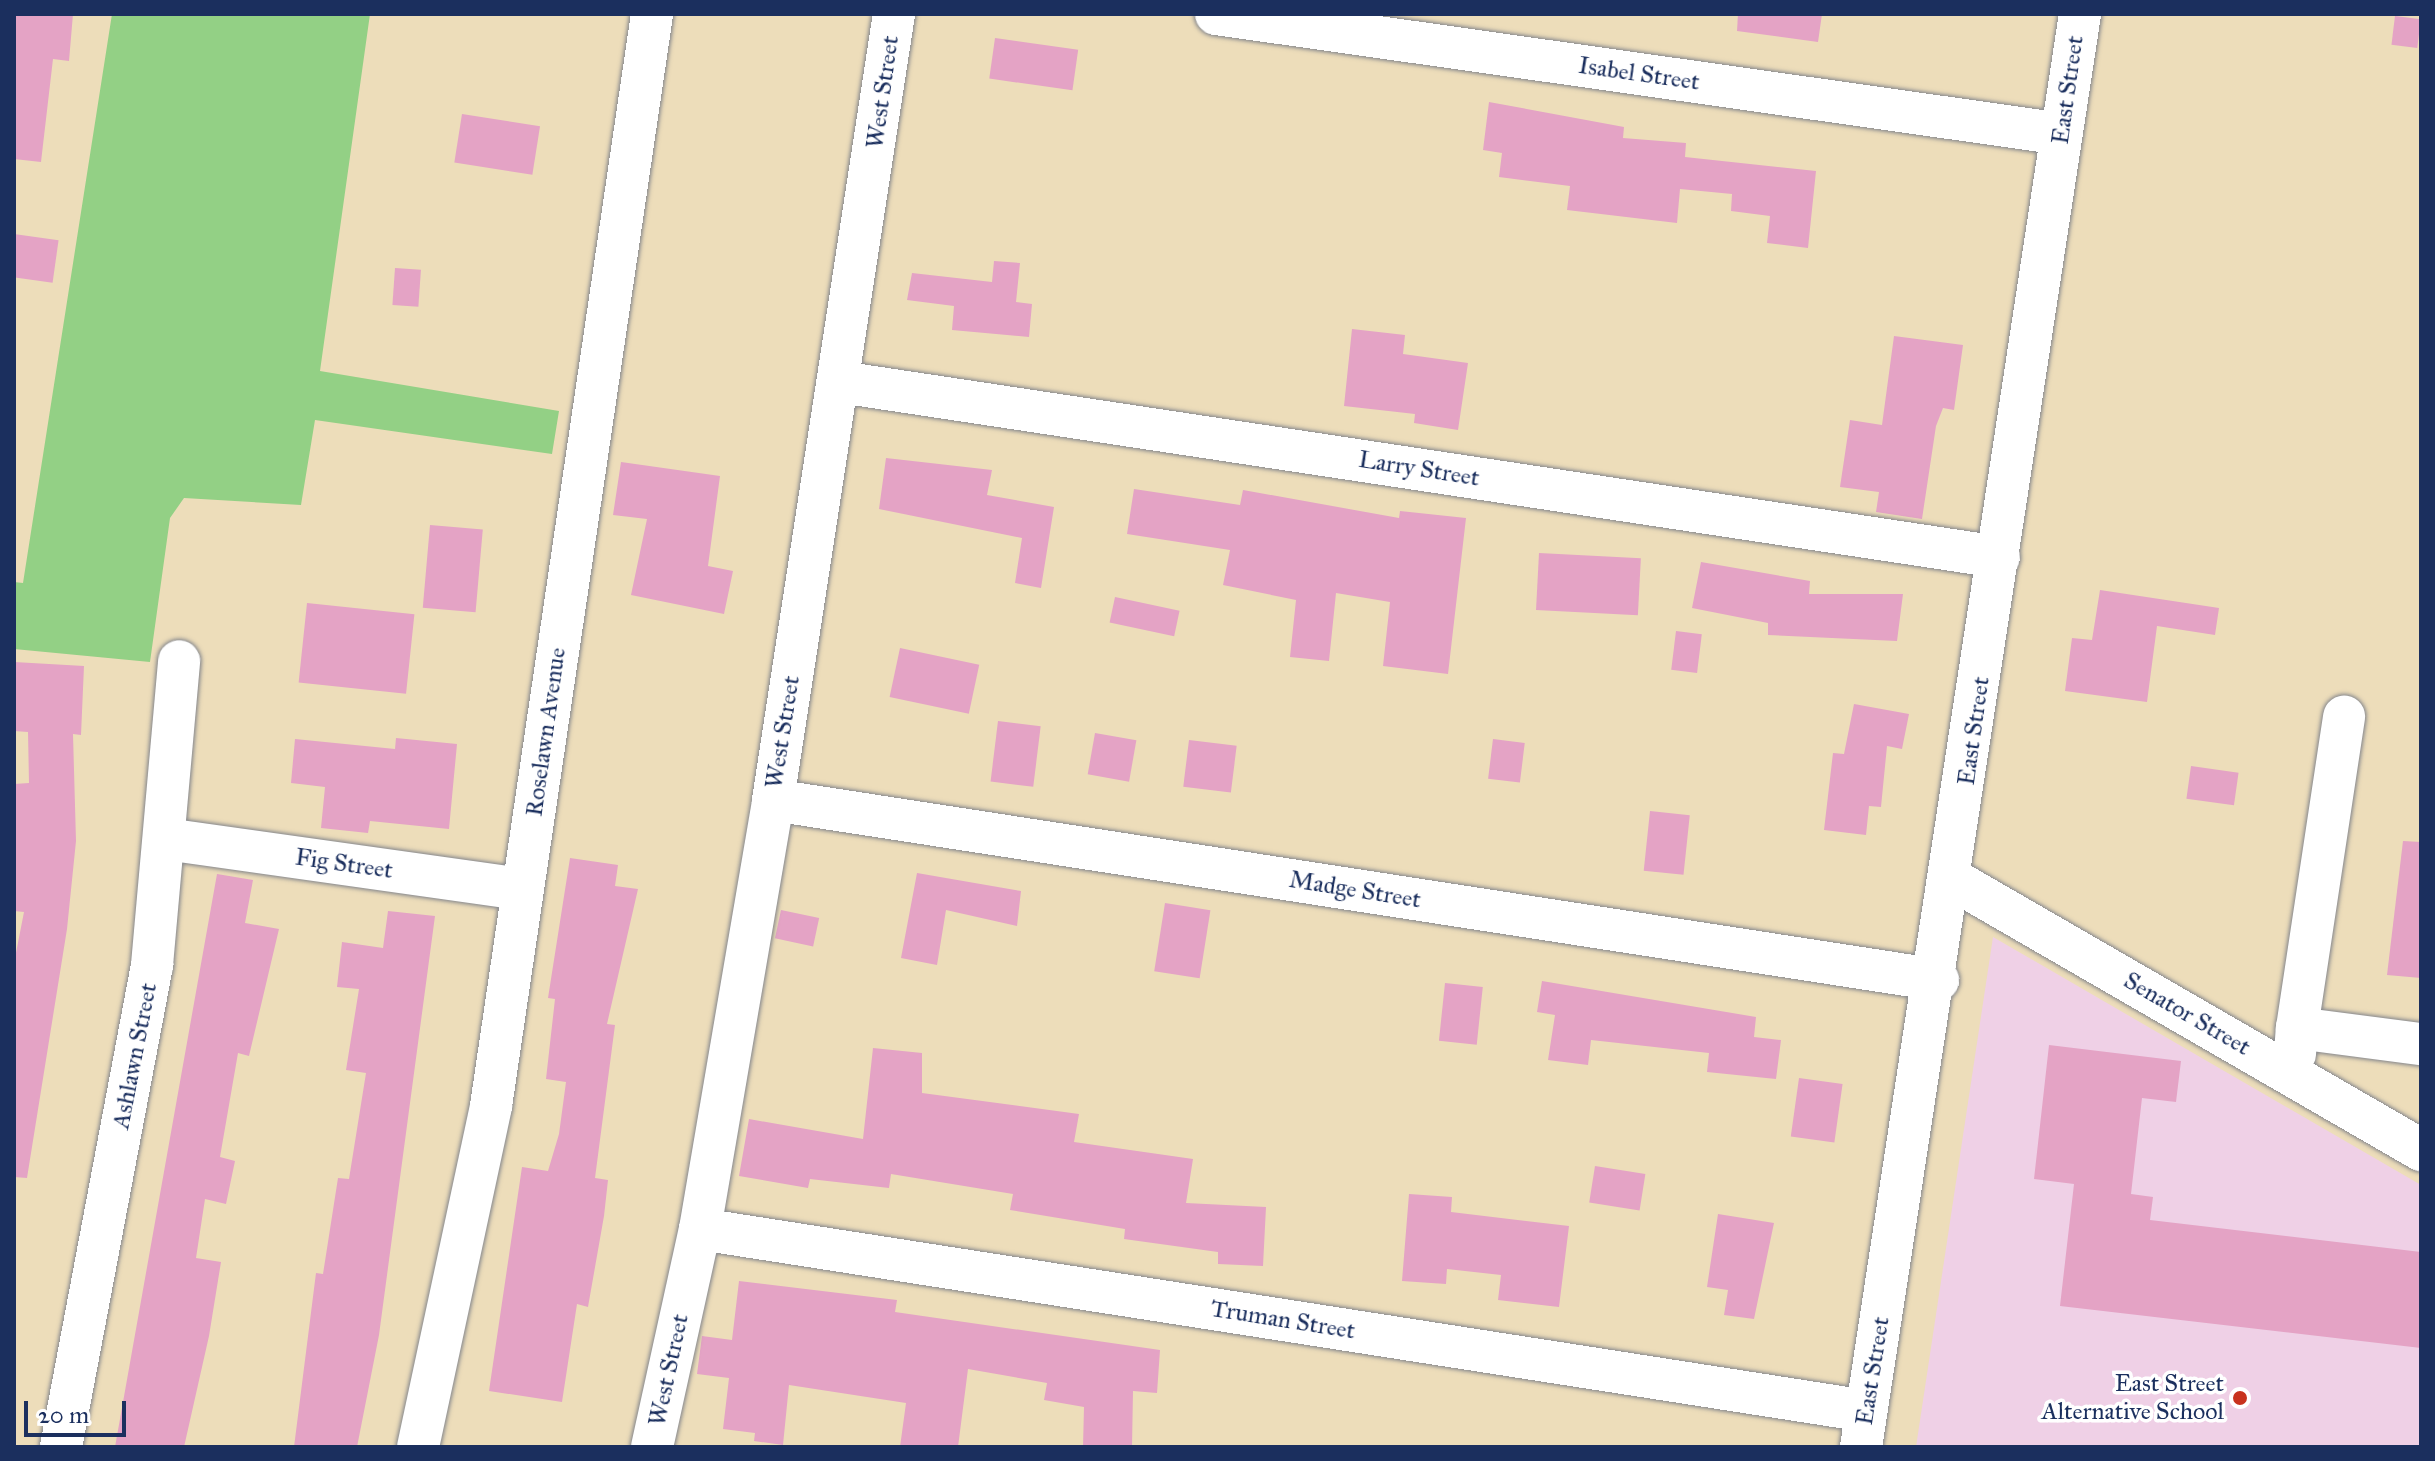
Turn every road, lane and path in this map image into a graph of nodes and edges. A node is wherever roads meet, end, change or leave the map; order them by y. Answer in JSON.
{"nodes":[{"id":1,"x":652,"y":14,"type":"edge"},
{"id":2,"x":894,"y":14,"type":"edge"},
{"id":3,"x":1216,"y":14,"type":"edge"},
{"id":4,"x":2080,"y":14,"type":"edge"},
{"id":5,"x":2062,"y":134,"type":"junction"},
{"id":6,"x":840,"y":382,"type":"junction"},
{"id":7,"x":1999,"y":557,"type":"junction"},
{"id":8,"x":179,"y":661,"type":"dead end"},
{"id":9,"x":2344,"y":717,"type":"dead end"},
{"id":10,"x":773,"y":800,"type":"junction"},
{"id":11,"x":165,"y":839,"type":"junction"},
{"id":12,"x":1952,"y":879,"type":"junction"},
{"id":13,"x":523,"y":889,"type":"junction"},
{"id":14,"x":1938,"y":980,"type":"junction"},
{"id":15,"x":2297,"y":1028,"type":"junction"},
{"id":16,"x":2421,"y":1044,"type":"edge"},
{"id":17,"x":2293,"y":1075,"type":"junction"},
{"id":18,"x":2421,"y":1150,"type":"edge"},
{"id":19,"x":700,"y":1229,"type":"junction"},
{"id":20,"x":1863,"y":1429,"type":"edge"},
{"id":21,"x":430,"y":1444,"type":"edge"},
{"id":22,"x":61,"y":1447,"type":"edge"},
{"id":23,"x":652,"y":1447,"type":"edge"}],
"edges":[{"from":1,"to":13,"type":"street","name":"Roselawn Avenue"},
{"from":2,"to":6,"type":"street","name":"West Street"},
{"from":3,"to":5,"type":"street","name":"Isabel Street"},
{"from":4,"to":5,"type":"street","name":"East Street"},
{"from":5,"to":7,"type":"street","name":"East Street"},
{"from":6,"to":7,"type":"street","name":"Larry Street"},
{"from":6,"to":10,"type":"street","name":"West Street"},
{"from":7,"to":12,"type":"street","name":"East Street"},
{"from":8,"to":11,"type":"street","name":"Ashlawn Street"},
{"from":9,"to":15,"type":"street"},
{"from":10,"to":14,"type":"street","name":"Madge Street"},
{"from":10,"to":19,"type":"street","name":"West Street"},
{"from":11,"to":13,"type":"street","name":"Fig Street"},
{"from":11,"to":22,"type":"street","name":"Ashlawn Street"},
{"from":12,"to":14,"type":"street","name":"East Street"},
{"from":12,"to":17,"type":"street","name":"Senator Street"},
{"from":13,"to":21,"type":"street","name":"Roselawn Avenue"},
{"from":14,"to":20,"type":"street","name":"East Street"},
{"from":15,"to":16,"type":"street"},
{"from":15,"to":17,"type":"street"},
{"from":17,"to":18,"type":"street","name":"Senator Street"},
{"from":19,"to":20,"type":"street","name":"Truman Street"},
{"from":19,"to":23,"type":"street","name":"West Street"}]}
